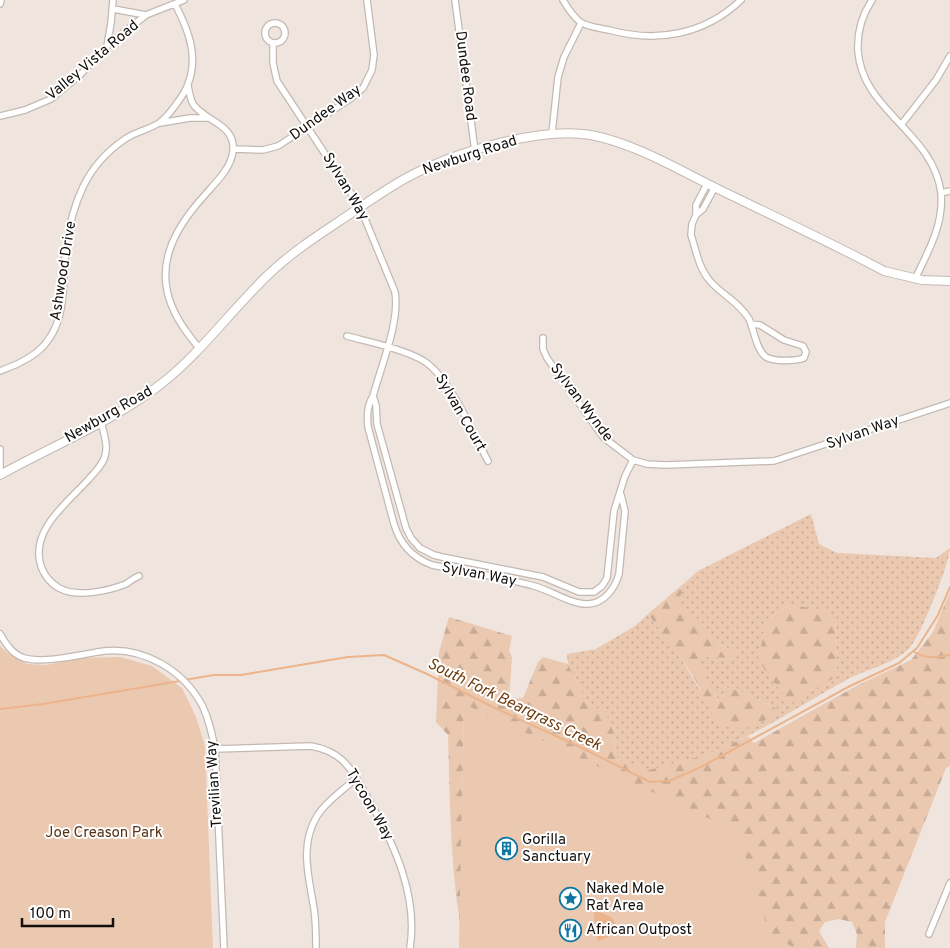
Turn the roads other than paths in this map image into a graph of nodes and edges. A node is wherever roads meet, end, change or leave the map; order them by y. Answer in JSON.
{"nodes":[{"id":1,"x":1,"y":0,"type":"edge"},
{"id":2,"x":113,"y":0,"type":"edge"},
{"id":3,"x":184,"y":0,"type":"edge"},
{"id":4,"x":367,"y":0,"type":"edge"},
{"id":5,"x":455,"y":0,"type":"edge"},
{"id":6,"x":563,"y":0,"type":"edge"},
{"id":7,"x":741,"y":0,"type":"edge"},
{"id":8,"x":872,"y":0,"type":"edge"},
{"id":9,"x":0,"y":4,"type":"edge"},
{"id":10,"x":175,"y":4,"type":"junction"},
{"id":11,"x":112,"y":9,"type":"junction"},
{"id":12,"x":146,"y":15,"type":"junction"},
{"id":13,"x":581,"y":23,"type":"junction"},
{"id":14,"x":273,"y":43,"type":"dead end"},
{"id":15,"x":107,"y":46,"type":"junction"},
{"id":16,"x":950,"y":56,"type":"edge"},
{"id":17,"x":188,"y":85,"type":"junction"},
{"id":18,"x":0,"y":116,"type":"edge"},
{"id":19,"x":210,"y":118,"type":"junction"},
{"id":20,"x":160,"y":123,"type":"junction"},
{"id":21,"x":901,"y":124,"type":"junction"},
{"id":22,"x":308,"y":127,"type":"junction"},
{"id":23,"x":552,"y":133,"type":"junction"},
{"id":24,"x":233,"y":149,"type":"junction"},
{"id":25,"x":475,"y":151,"type":"junction"},
{"id":26,"x":711,"y":185,"type":"junction"},
{"id":27,"x":950,"y":191,"type":"edge"},
{"id":28,"x":941,"y":193,"type":"junction"},
{"id":29,"x":360,"y":207,"type":"junction"},
{"id":30,"x":915,"y":279,"type":"junction"},
{"id":31,"x":950,"y":281,"type":"edge"},
{"id":32,"x":751,"y":324,"type":"junction"},
{"id":33,"x":346,"y":336,"type":"dead end"},
{"id":34,"x":543,"y":338,"type":"dead end"},
{"id":35,"x":199,"y":348,"type":"junction"},
{"id":36,"x":387,"y":348,"type":"junction"},
{"id":37,"x":0,"y":371,"type":"edge"},
{"id":38,"x":373,"y":396,"type":"junction"},
{"id":39,"x":950,"y":403,"type":"edge"},
{"id":40,"x":101,"y":422,"type":"junction"},
{"id":41,"x":381,"y":437,"type":"junction"},
{"id":42,"x":371,"y":439,"type":"junction"},
{"id":43,"x":0,"y":449,"type":"edge"},
{"id":44,"x":634,"y":460,"type":"junction"},
{"id":45,"x":488,"y":461,"type":"dead end"},
{"id":46,"x":0,"y":469,"type":"edge"},
{"id":47,"x":0,"y":475,"type":"edge"},
{"id":48,"x":621,"y":495,"type":"junction"},
{"id":49,"x":139,"y":576,"type":"dead end"},
{"id":50,"x":571,"y":589,"type":"junction"},
{"id":51,"x":567,"y":598,"type":"junction"},
{"id":52,"x":0,"y":634,"type":"edge"},
{"id":53,"x":215,"y":749,"type":"junction"},
{"id":54,"x":356,"y":778,"type":"junction"},
{"id":55,"x":950,"y":883,"type":"edge"},
{"id":56,"x":929,"y":934,"type":"dead end"},
{"id":57,"x":224,"y":948,"type":"edge"},
{"id":58,"x":316,"y":948,"type":"edge"},
{"id":59,"x":410,"y":948,"type":"edge"}],
"edges":[{"from":1,"to":9,"type":"street"},
{"from":2,"to":11,"type":"street"},
{"from":3,"to":10,"type":"street","name":"Valley Vista Road"},
{"from":4,"to":22,"type":"street","name":"Dundee Way"},
{"from":5,"to":25,"type":"street","name":"Dundee Road"},
{"from":6,"to":13,"type":"street"},
{"from":7,"to":13,"type":"street"},
{"from":8,"to":21,"type":"street"},
{"from":10,"to":12,"type":"street","name":"Valley Vista Road"},
{"from":10,"to":17,"type":"street","name":"Ashwood Drive"},
{"from":11,"to":12,"type":"street"},
{"from":11,"to":15,"type":"street"},
{"from":12,"to":15,"type":"street","name":"Valley Vista Road"},
{"from":13,"to":23,"type":"street"},
{"from":14,"to":22,"type":"street","name":"Sylvan Way"},
{"from":15,"to":18,"type":"street","name":"Valley Vista Road"},
{"from":16,"to":21,"type":"street"},
{"from":17,"to":19,"type":"street"},
{"from":17,"to":20,"type":"street","name":"Ashwood Drive"},
{"from":19,"to":20,"type":"street","name":"Ashwood Drive"},
{"from":19,"to":24,"type":"street"},
{"from":20,"to":37,"type":"street","name":"Ashwood Drive"},
{"from":21,"to":28,"type":"street"},
{"from":22,"to":24,"type":"street","name":"Dundee Way"},
{"from":22,"to":29,"type":"street","name":"Sylvan Way"},
{"from":23,"to":25,"type":"main road","name":"Newburg Road"},
{"from":23,"to":26,"type":"main road","name":"Newburg Road"},
{"from":24,"to":35,"type":"street"},
{"from":25,"to":29,"type":"main road","name":"Newburg Road"},
{"from":26,"to":30,"type":"main road","name":"Newburg Road"},
{"from":26,"to":32,"type":"street"},
{"from":27,"to":28,"type":"street"},
{"from":28,"to":30,"type":"street"},
{"from":29,"to":35,"type":"main road","name":"Newburg Road"},
{"from":29,"to":36,"type":"street","name":"Sylvan Way"},
{"from":30,"to":31,"type":"main road","name":"Newburg Road"},
{"from":32,"to":32,"type":"street"},
{"from":33,"to":36,"type":"street","name":"Sylvan Court"},
{"from":34,"to":44,"type":"street","name":"Sylvan Wynde"},
{"from":35,"to":40,"type":"main road","name":"Newburg Road"},
{"from":36,"to":38,"type":"street","name":"Sylvan Way"},
{"from":36,"to":45,"type":"street","name":"Sylvan Court"},
{"from":38,"to":41,"type":"street","name":"Sylvan Way"},
{"from":38,"to":42,"type":"street","name":"Sylvan Way"},
{"from":39,"to":44,"type":"street","name":"Sylvan Way"},
{"from":40,"to":47,"type":"main road","name":"Newburg Road"},
{"from":40,"to":49,"type":"street"},
{"from":41,"to":42,"type":"street"},
{"from":41,"to":50,"type":"street","name":"Sylvan Way"},
{"from":42,"to":51,"type":"street","name":"Sylvan Way"},
{"from":43,"to":46,"type":"street"},
{"from":44,"to":48,"type":"street","name":"Sylvan Way"},
{"from":48,"to":50,"type":"street","name":"Sylvan Way"},
{"from":48,"to":51,"type":"street","name":"Sylvan Way"},
{"from":50,"to":51,"type":"street"},
{"from":52,"to":53,"type":"street","name":"Trevilian Way"},
{"from":53,"to":54,"type":"street","name":"Tycoon Way"},
{"from":53,"to":57,"type":"street","name":"Trevilian Way"},
{"from":54,"to":58,"type":"street"},
{"from":54,"to":59,"type":"street","name":"Tycoon Way"},
{"from":55,"to":56,"type":"street"}]}
